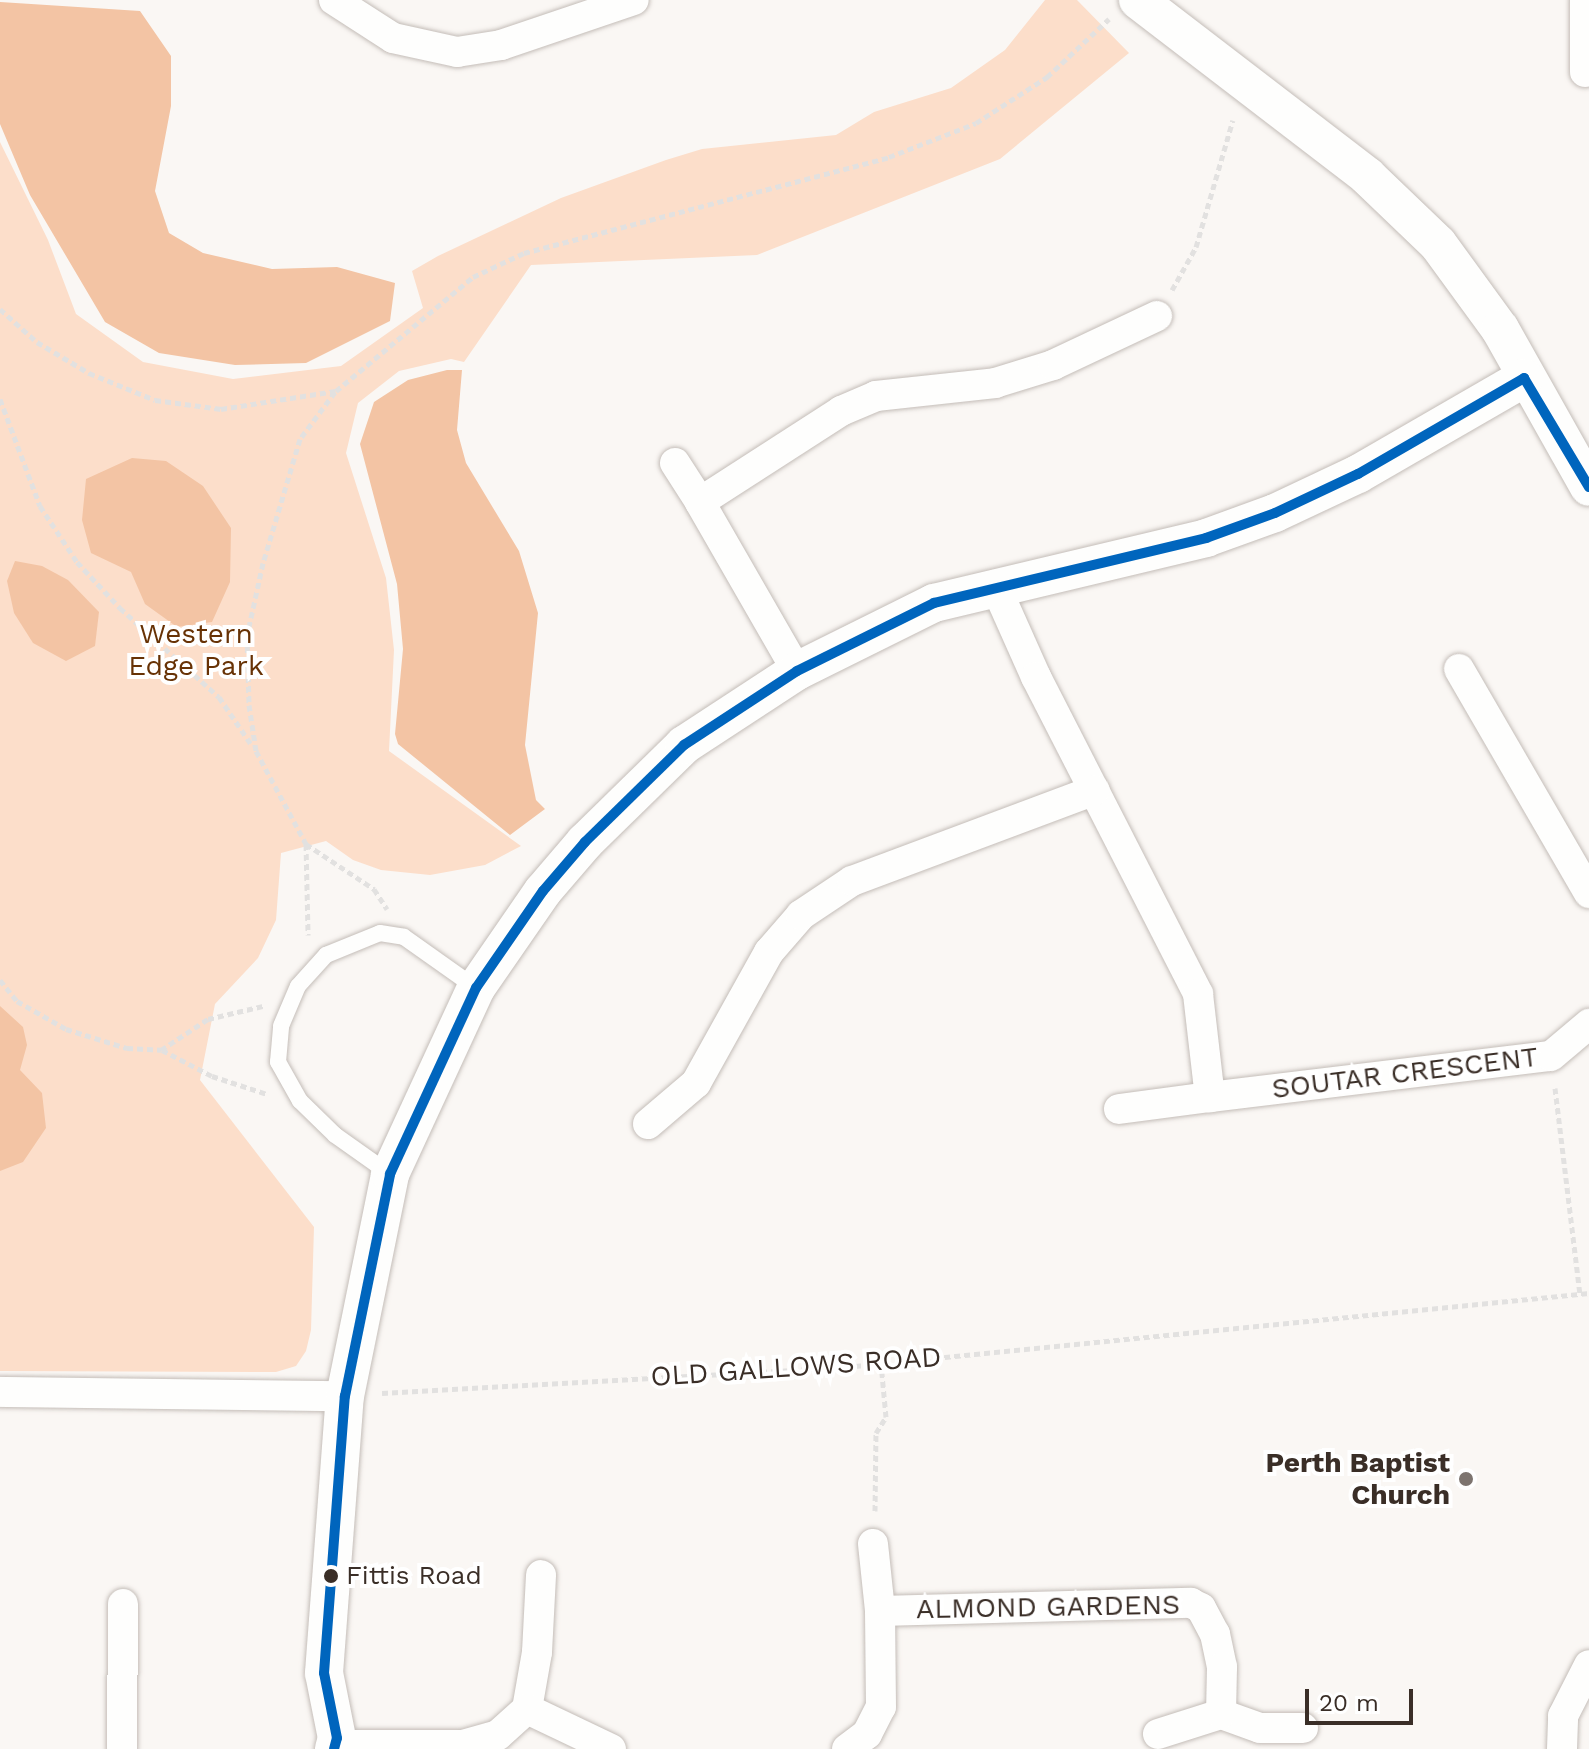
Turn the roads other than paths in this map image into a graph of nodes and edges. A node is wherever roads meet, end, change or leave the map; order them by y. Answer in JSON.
{"nodes":[{"id":1,"x":334,"y":0,"type":"edge"},
{"id":2,"x":634,"y":0,"type":"edge"},
{"id":3,"x":1585,"y":0,"type":"edge"},
{"id":4,"x":1127,"y":6,"type":"edge"},
{"id":5,"x":1585,"y":72,"type":"dead end"},
{"id":6,"x":1157,"y":316,"type":"road end"},
{"id":7,"x":1524,"y":378,"type":"junction"},
{"id":8,"x":675,"y":463,"type":"dead end"},
{"id":9,"x":1589,"y":487,"type":"edge"},
{"id":10,"x":700,"y":502,"type":"junction"},
{"id":11,"x":995,"y":585,"type":"junction"},
{"id":12,"x":1459,"y":669,"type":"dead end"},
{"id":13,"x":797,"y":671,"type":"junction"},
{"id":14,"x":1095,"y":790,"type":"junction"},
{"id":15,"x":1589,"y":893,"type":"edge"},
{"id":16,"x":476,"y":988,"type":"junction"},
{"id":17,"x":1589,"y":1024,"type":"edge"},
{"id":18,"x":1210,"y":1097,"type":"junction"},
{"id":19,"x":1119,"y":1109,"type":"dead end"},
{"id":20,"x":648,"y":1124,"type":"dead end"},
{"id":21,"x":390,"y":1174,"type":"junction"},
{"id":22,"x":0,"y":1392,"type":"edge"},
{"id":23,"x":345,"y":1396,"type":"junction"},
{"id":24,"x":873,"y":1544,"type":"road end"},
{"id":25,"x":541,"y":1575,"type":"dead end"},
{"id":26,"x":123,"y":1604,"type":"dead end"},
{"id":27,"x":880,"y":1611,"type":"junction"},
{"id":28,"x":1589,"y":1665,"type":"edge"},
{"id":29,"x":527,"y":1709,"type":"junction"},
{"id":30,"x":1221,"y":1714,"type":"junction"},
{"id":31,"x":1303,"y":1728,"type":"dead end"},
{"id":32,"x":1158,"y":1734,"type":"dead end"},
{"id":33,"x":335,"y":1747,"type":"edge"},
{"id":34,"x":122,"y":1749,"type":"edge"},
{"id":35,"x":611,"y":1749,"type":"edge"},
{"id":36,"x":847,"y":1749,"type":"edge"},
{"id":37,"x":1562,"y":1749,"type":"edge"}],
"edges":[{"from":1,"to":2,"type":"street"},
{"from":3,"to":5,"type":"street"},
{"from":4,"to":7,"type":"street"},
{"from":6,"to":10,"type":"street"},
{"from":7,"to":9,"type":"street"},
{"from":7,"to":11,"type":"street"},
{"from":8,"to":10,"type":"street"},
{"from":10,"to":13,"type":"street"},
{"from":11,"to":13,"type":"street"},
{"from":11,"to":14,"type":"street"},
{"from":12,"to":15,"type":"street"},
{"from":13,"to":16,"type":"street"},
{"from":14,"to":18,"type":"street"},
{"from":14,"to":20,"type":"street"},
{"from":16,"to":21,"type":"street"},
{"from":16,"to":21,"type":"lane"},
{"from":17,"to":18,"type":"street","name":"SOUTAR CRESCENT"},
{"from":18,"to":19,"type":"street","name":"SOUTAR CRESCENT"},
{"from":21,"to":23,"type":"street"},
{"from":22,"to":23,"type":"street"},
{"from":23,"to":33,"type":"street"},
{"from":24,"to":27,"type":"street","name":"ALMOND GARDENS"},
{"from":25,"to":29,"type":"street"},
{"from":26,"to":34,"type":"street"},
{"from":27,"to":30,"type":"street","name":"ALMOND GARDENS"},
{"from":27,"to":36,"type":"street","name":"ALMOND GARDENS"},
{"from":28,"to":37,"type":"street"},
{"from":29,"to":33,"type":"street"},
{"from":29,"to":35,"type":"street"},
{"from":30,"to":31,"type":"street"},
{"from":30,"to":32,"type":"street"}]}
